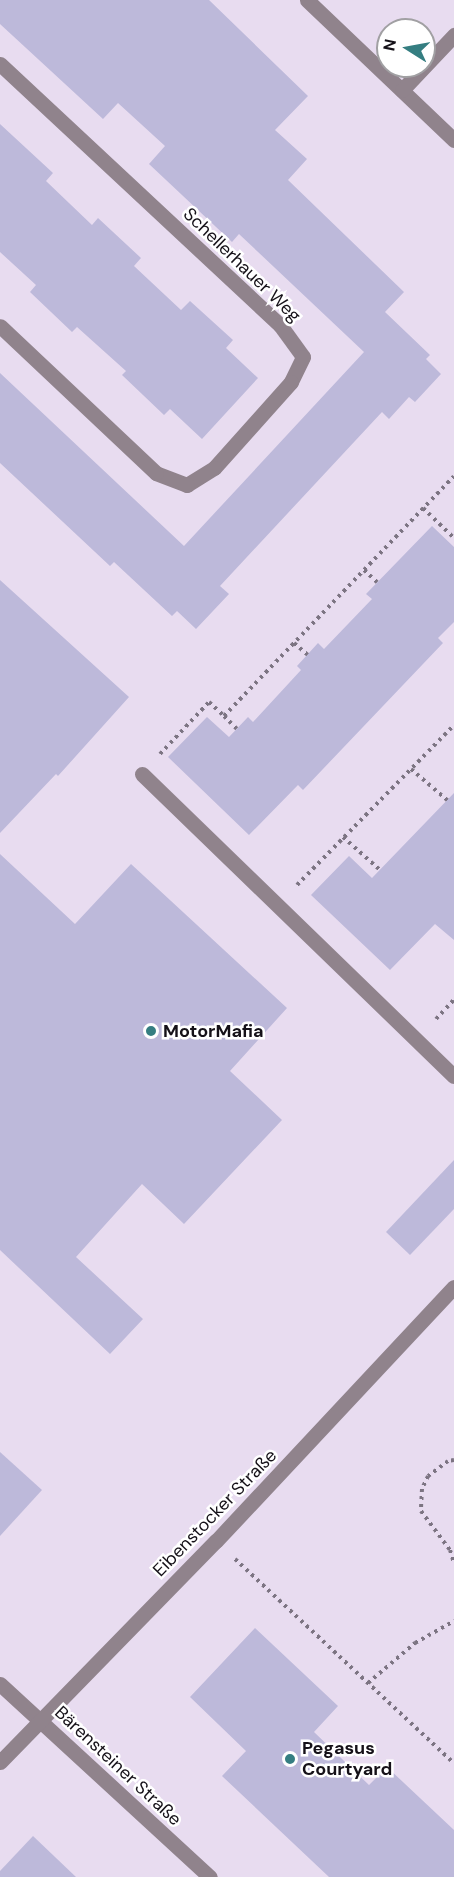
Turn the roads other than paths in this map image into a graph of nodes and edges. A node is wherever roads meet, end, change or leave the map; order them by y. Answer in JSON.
{"nodes":[{"id":1,"x":307,"y":0,"type":"edge"},
{"id":2,"x":454,"y":35,"type":"edge"},
{"id":3,"x":0,"y":64,"type":"edge"},
{"id":4,"x":402,"y":90,"type":"junction"},
{"id":5,"x":454,"y":140,"type":"edge"},
{"id":6,"x":0,"y":326,"type":"edge"},
{"id":7,"x":142,"y":774,"type":"road end"},
{"id":8,"x":454,"y":1076,"type":"edge"},
{"id":9,"x":454,"y":1287,"type":"edge"},
{"id":10,"x":0,"y":1684,"type":"edge"},
{"id":11,"x":39,"y":1720,"type":"junction"},
{"id":12,"x":0,"y":1762,"type":"edge"},
{"id":13,"x":210,"y":1877,"type":"edge"}],
"edges":[{"from":1,"to":4,"type":"street"},
{"from":2,"to":4,"type":"street"},
{"from":3,"to":6,"type":"street","name":"Schellerhauer Weg"},
{"from":4,"to":5,"type":"street"},
{"from":7,"to":8,"type":"street"},
{"from":9,"to":11,"type":"street","name":"Eibenstocker Straße"},
{"from":10,"to":11,"type":"street","name":"Bärensteiner Straße"},
{"from":11,"to":12,"type":"street","name":"Eibenstocker Straße"},
{"from":11,"to":13,"type":"street","name":"Bärensteiner Straße"}]}
